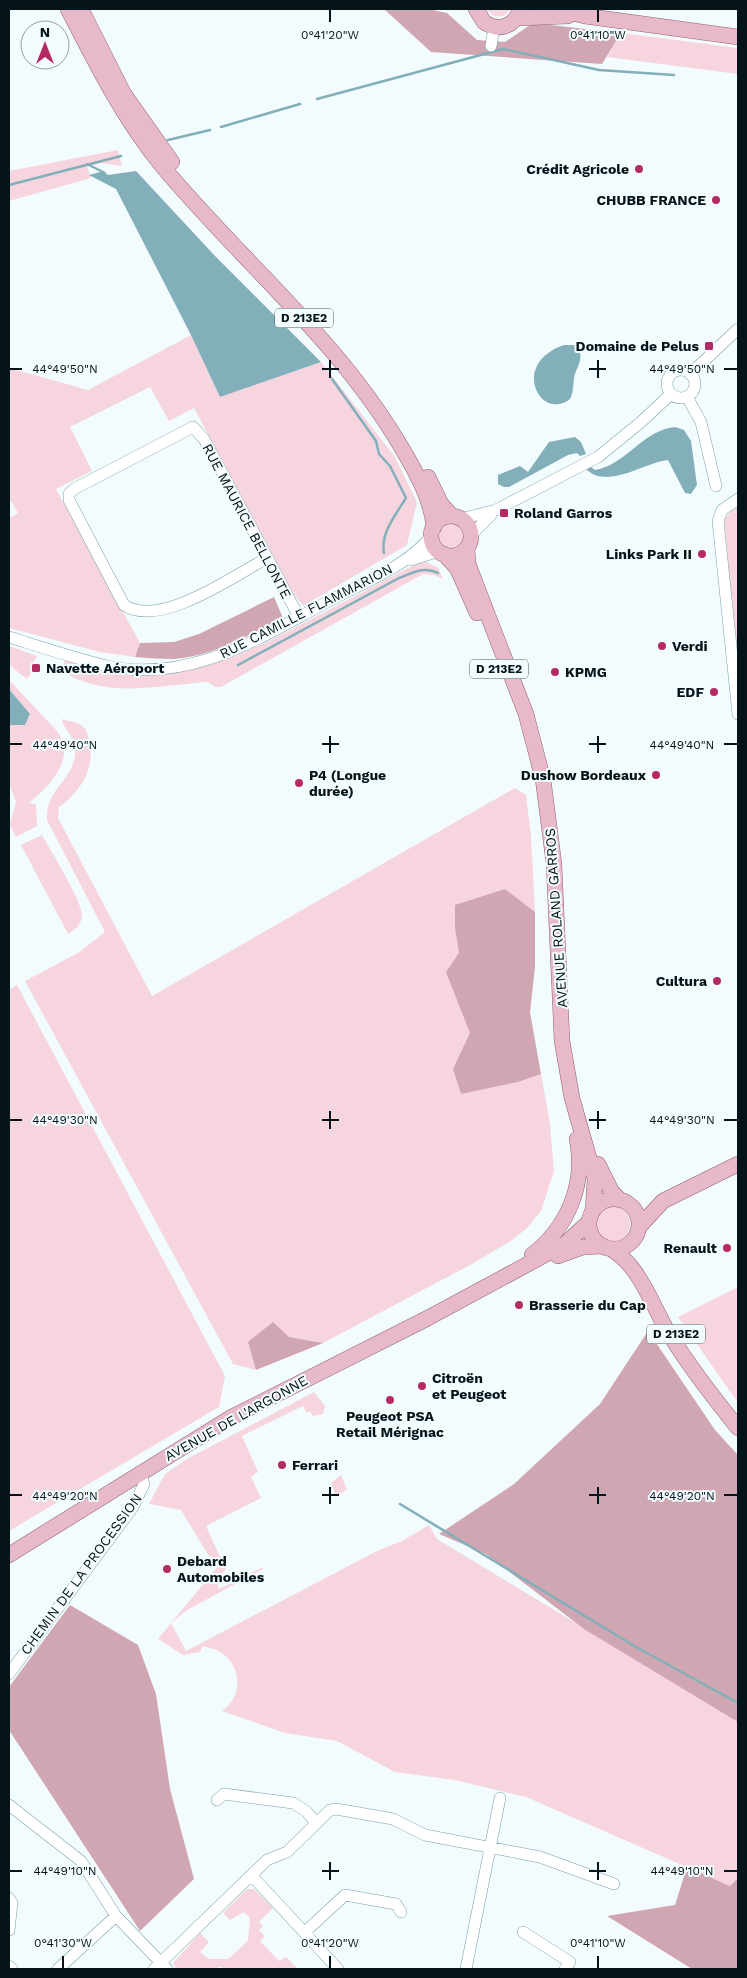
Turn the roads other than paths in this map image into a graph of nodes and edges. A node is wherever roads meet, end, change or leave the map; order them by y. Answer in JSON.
{"nodes":[{"id":1,"x":68,"y":9,"type":"edge"},
{"id":2,"x":81,"y":9,"type":"edge"},
{"id":3,"x":555,"y":9,"type":"edge"},
{"id":4,"x":474,"y":10,"type":"edge"},
{"id":5,"x":519,"y":14,"type":"edge"},
{"id":6,"x":585,"y":16,"type":"junction"},
{"id":7,"x":494,"y":27,"type":"junction"},
{"id":8,"x":738,"y":37,"type":"edge"},
{"id":9,"x":491,"y":46,"type":"dead end"},
{"id":10,"x":98,"y":66,"type":"junction"},
{"id":11,"x":148,"y":131,"type":"junction"},
{"id":12,"x":738,"y":329,"type":"edge"},
{"id":13,"x":690,"y":374,"type":"junction"},
{"id":14,"x":670,"y":394,"type":"junction"},
{"id":15,"x":687,"y":397,"type":"junction"},
{"id":16,"x":716,"y":486,"type":"dead end"},
{"id":17,"x":738,"y":500,"type":"edge"},
{"id":18,"x":496,"y":510,"type":"junction"},
{"id":19,"x":457,"y":517,"type":"junction"},
{"id":20,"x":433,"y":532,"type":"junction"},
{"id":21,"x":469,"y":541,"type":"junction"},
{"id":22,"x":442,"y":553,"type":"junction"},
{"id":23,"x":267,"y":558,"type":"junction"},
{"id":24,"x":399,"y":563,"type":"junction"},
{"id":25,"x":299,"y":617,"type":"junction"},
{"id":26,"x":9,"y":637,"type":"edge"},
{"id":27,"x":738,"y":714,"type":"edge"},
{"id":28,"x":543,"y":790,"type":"junction"},
{"id":29,"x":563,"y":1018,"type":"junction"},
{"id":30,"x":562,"y":1041,"type":"junction"},
{"id":31,"x":738,"y":1164,"type":"edge"},
{"id":32,"x":663,"y":1201,"type":"junction"},
{"id":33,"x":623,"y":1202,"type":"junction"},
{"id":34,"x":591,"y":1217,"type":"junction"},
{"id":35,"x":636,"y":1233,"type":"junction"},
{"id":36,"x":607,"y":1248,"type":"junction"},
{"id":37,"x":491,"y":1284,"type":"junction"},
{"id":38,"x":472,"y":1294,"type":"junction"},
{"id":39,"x":696,"y":1371,"type":"junction"},
{"id":40,"x":738,"y":1428,"type":"edge"},
{"id":41,"x":140,"y":1472,"type":"junction"},
{"id":42,"x":9,"y":1556,"type":"edge"},
{"id":43,"x":9,"y":1674,"type":"edge"},
{"id":44,"x":500,"y":1798,"type":"dead end"},
{"id":45,"x":216,"y":1800,"type":"dead end"},
{"id":46,"x":9,"y":1806,"type":"edge"},
{"id":47,"x":316,"y":1823,"type":"junction"},
{"id":48,"x":490,"y":1848,"type":"junction"},
{"id":49,"x":252,"y":1876,"type":"junction"},
{"id":50,"x":614,"y":1884,"type":"dead end"},
{"id":51,"x":9,"y":1898,"type":"edge"},
{"id":52,"x":401,"y":1912,"type":"dead end"},
{"id":53,"x":116,"y":1916,"type":"junction"},
{"id":54,"x":9,"y":1930,"type":"edge"},
{"id":55,"x":305,"y":1932,"type":"junction"},
{"id":56,"x":523,"y":1932,"type":"dead end"},
{"id":57,"x":9,"y":1966,"type":"edge"},
{"id":58,"x":160,"y":1967,"type":"edge"},
{"id":59,"x":12,"y":1969,"type":"edge"},
{"id":60,"x":58,"y":1969,"type":"edge"},
{"id":61,"x":338,"y":1969,"type":"edge"},
{"id":62,"x":466,"y":1969,"type":"edge"},
{"id":63,"x":565,"y":1969,"type":"edge"}],
"edges":[{"from":1,"to":10,"type":"main road","number":"D 213E2"},
{"from":2,"to":11,"type":"main road","number":"D 213E2"},
{"from":3,"to":6,"type":"main road"},
{"from":4,"to":7,"type":"main road"},
{"from":5,"to":6,"type":"main road"},
{"from":5,"to":7,"type":"main road"},
{"from":6,"to":8,"type":"main road"},
{"from":7,"to":9,"type":"street"},
{"from":10,"to":11,"type":"street"},
{"from":10,"to":20,"type":"main road","number":"D 213E2"},
{"from":11,"to":19,"type":"main road","number":"D 213E2"},
{"from":12,"to":13,"type":"street"},
{"from":13,"to":14,"type":"street"},
{"from":13,"to":15,"type":"street"},
{"from":14,"to":15,"type":"street"},
{"from":14,"to":18,"type":"street"},
{"from":15,"to":16,"type":"street"},
{"from":17,"to":27,"type":"street"},
{"from":18,"to":19,"type":"street"},
{"from":18,"to":21,"type":"street"},
{"from":19,"to":20,"type":"main road"},
{"from":19,"to":21,"type":"main road"},
{"from":20,"to":22,"type":"main road"},
{"from":20,"to":24,"type":"street","name":"RUE CAMILLE FLAMMARION"},
{"from":21,"to":22,"type":"main road"},
{"from":21,"to":28,"type":"main road","name":"AVENUE ROLAND GARROS","number":"D 213E2"},
{"from":22,"to":24,"type":"street","name":"RUE CAMILLE FLAMMARION"},
{"from":22,"to":28,"type":"main road","name":"AVENUE ROLAND GARROS","number":"D 213E2"},
{"from":23,"to":23,"type":"street","name":"RUE MAURICE BELLONTE"},
{"from":23,"to":25,"type":"street","name":"RUE MAURICE BELLONTE"},
{"from":24,"to":25,"type":"street","name":"RUE CAMILLE FLAMMARION"},
{"from":25,"to":26,"type":"street","name":"RUE CAMILLE FLAMMARION"},
{"from":28,"to":29,"type":"main road","name":"AVENUE ROLAND GARROS","number":"D 213E2"},
{"from":29,"to":30,"type":"main road","name":"AVENUE ROLAND GARROS","number":"D 213E2"},
{"from":29,"to":33,"type":"main road","name":"AVENUE ROLAND GARROS","number":"D 213E2"},
{"from":30,"to":34,"type":"main road","name":"AVENUE ROLAND GARROS","number":"D 213E2"},
{"from":30,"to":37,"type":"main road"},
{"from":31,"to":32,"type":"main road"},
{"from":32,"to":33,"type":"main road"},
{"from":32,"to":35,"type":"main road"},
{"from":33,"to":34,"type":"main road"},
{"from":33,"to":35,"type":"main road"},
{"from":34,"to":36,"type":"main road"},
{"from":34,"to":37,"type":"main road","name":"AVENUE DE L'ARGONNE"},
{"from":35,"to":36,"type":"main road"},
{"from":35,"to":39,"type":"main road","number":"D 213E2"},
{"from":36,"to":38,"type":"main road","name":"AVENUE DE L'ARGONNE"},
{"from":36,"to":39,"type":"main road","number":"D 213E2"},
{"from":37,"to":38,"type":"main road","name":"AVENUE DE L'ARGONNE"},
{"from":38,"to":41,"type":"main road","name":"AVENUE DE L'ARGONNE"},
{"from":39,"to":40,"type":"main road","number":"D 213E2"},
{"from":41,"to":42,"type":"main road","name":"AVENUE DE L'ARGONNE"},
{"from":41,"to":43,"type":"street","name":"CHEMIN DE LA PROCESSION"},
{"from":44,"to":48,"type":"street"},
{"from":45,"to":47,"type":"street"},
{"from":46,"to":53,"type":"street"},
{"from":47,"to":48,"type":"street"},
{"from":47,"to":49,"type":"street"},
{"from":48,"to":50,"type":"street"},
{"from":48,"to":62,"type":"street"},
{"from":49,"to":55,"type":"street"},
{"from":49,"to":58,"type":"street"},
{"from":51,"to":54,"type":"street"},
{"from":52,"to":55,"type":"street"},
{"from":53,"to":58,"type":"street"},
{"from":53,"to":60,"type":"street"},
{"from":55,"to":61,"type":"street"},
{"from":56,"to":63,"type":"street"},
{"from":57,"to":59,"type":"street"}]}
